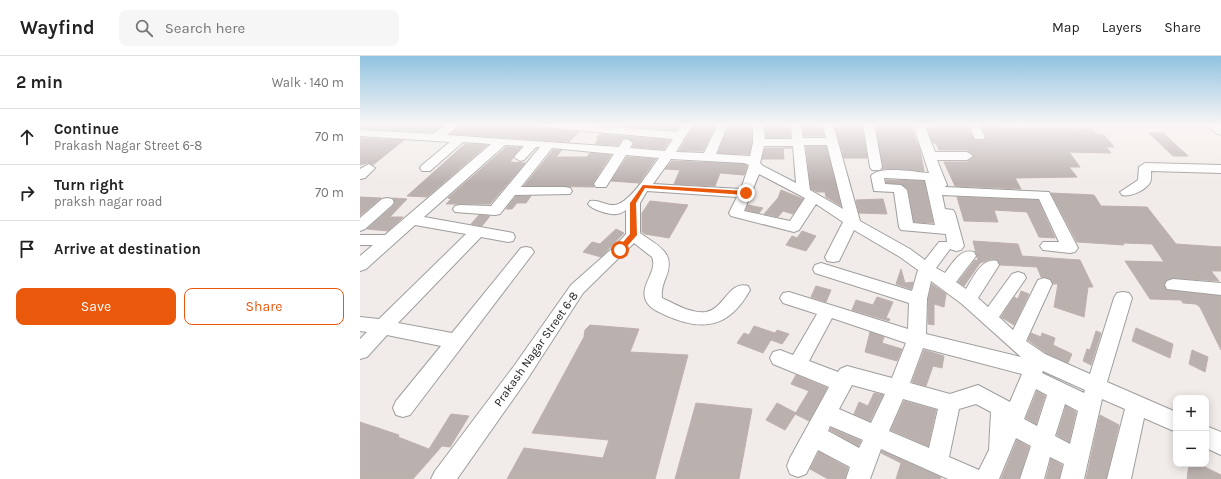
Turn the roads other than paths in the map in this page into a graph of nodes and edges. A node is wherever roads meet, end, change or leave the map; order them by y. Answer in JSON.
{"nodes":[{"id":1,"x":531,"y":143,"type":"edge"},
{"id":2,"x":759,"y":143,"type":"edge"},
{"id":3,"x":454,"y":144,"type":"edge"},
{"id":4,"x":499,"y":144,"type":"edge"},
{"id":5,"x":544,"y":144,"type":"edge"},
{"id":6,"x":549,"y":144,"type":"junction"},
{"id":7,"x":575,"y":144,"type":"edge"},
{"id":8,"x":626,"y":144,"type":"edge"},
{"id":9,"x":675,"y":144,"type":"edge"},
{"id":10,"x":714,"y":144,"type":"edge"},
{"id":11,"x":799,"y":144,"type":"edge"},
{"id":12,"x":833,"y":144,"type":"edge"},
{"id":13,"x":872,"y":144,"type":"edge"},
{"id":14,"x":927,"y":144,"type":"edge"},
{"id":15,"x":573,"y":146,"type":"junction"},
{"id":16,"x":622,"y":150,"type":"junction"},
{"id":17,"x":668,"y":155,"type":"junction"},
{"id":18,"x":931,"y":156,"type":"junction"},
{"id":19,"x":967,"y":156,"type":"dead end"},
{"id":20,"x":520,"y":157,"type":"dead end"},
{"id":21,"x":708,"y":158,"type":"junction"},
{"id":22,"x":755,"y":164,"type":"junction"},
{"id":23,"x":876,"y":167,"type":"dead end"},
{"id":24,"x":360,"y":168,"type":"edge"},
{"id":25,"x":426,"y":168,"type":"dead end"},
{"id":26,"x":1221,"y":169,"type":"edge"},
{"id":27,"x":360,"y":175,"type":"edge"},
{"id":28,"x":934,"y":176,"type":"junction"},
{"id":29,"x":601,"y":184,"type":"dead end"},
{"id":30,"x":643,"y":187,"type":"junction"},
{"id":31,"x":510,"y":191,"type":"junction"},
{"id":32,"x":565,"y":191,"type":"dead end"},
{"id":33,"x":942,"y":191,"type":"junction"},
{"id":34,"x":1127,"y":192,"type":"dead end"},
{"id":35,"x":746,"y":193,"type":"junction"},
{"id":36,"x":808,"y":195,"type":"junction"},
{"id":37,"x":387,"y":202,"type":"dead end"},
{"id":38,"x":633,"y":202,"type":"junction"},
{"id":39,"x":595,"y":204,"type":"dead end"},
{"id":40,"x":460,"y":209,"type":"dead end"},
{"id":41,"x":414,"y":220,"type":"junction"},
{"id":42,"x":852,"y":223,"type":"junction"},
{"id":43,"x":360,"y":226,"type":"edge"},
{"id":44,"x":947,"y":230,"type":"junction"},
{"id":45,"x":477,"y":232,"type":"junction"},
{"id":46,"x":634,"y":235,"type":"junction"},
{"id":47,"x":508,"y":237,"type":"dead end"},
{"id":48,"x":360,"y":240,"type":"edge"},
{"id":49,"x":388,"y":240,"type":"junction"},
{"id":50,"x":1048,"y":246,"type":"dead end"},
{"id":51,"x":526,"y":252,"type":"dead end"},
{"id":52,"x":968,"y":256,"type":"dead end"},
{"id":53,"x":833,"y":257,"type":"dead end"},
{"id":54,"x":360,"y":265,"type":"edge"},
{"id":55,"x":991,"y":266,"type":"dead end"},
{"id":56,"x":821,"y":269,"type":"dead end"},
{"id":57,"x":926,"y":270,"type":"junction"},
{"id":58,"x":1018,"y":278,"type":"dead end"},
{"id":59,"x":946,"y":283,"type":"junction"},
{"id":60,"x":1044,"y":284,"type":"dead end"},
{"id":61,"x":1173,"y":285,"type":"dead end"},
{"id":62,"x":1221,"y":289,"type":"edge"},
{"id":63,"x":742,"y":290,"type":"dead end"},
{"id":64,"x":789,"y":298,"type":"dead end"},
{"id":65,"x":968,"y":298,"type":"junction"},
{"id":66,"x":1123,"y":298,"type":"dead end"},
{"id":67,"x":918,"y":299,"type":"junction"},
{"id":68,"x":828,"y":310,"type":"junction"},
{"id":69,"x":989,"y":318,"type":"junction"},
{"id":70,"x":360,"y":324,"type":"edge"},
{"id":71,"x":383,"y":328,"type":"junction"},
{"id":72,"x":917,"y":339,"type":"junction"},
{"id":73,"x":456,"y":341,"type":"junction"},
{"id":74,"x":1016,"y":343,"type":"junction"},
{"id":75,"x":360,"y":351,"type":"edge"},
{"id":76,"x":1034,"y":369,"type":"junction"},
{"id":77,"x":842,"y":383,"type":"junction"},
{"id":78,"x":1097,"y":385,"type":"junction"},
{"id":79,"x":898,"y":388,"type":"junction"},
{"id":80,"x":1058,"y":391,"type":"junction"},
{"id":81,"x":950,"y":403,"type":"junction"},
{"id":82,"x":1137,"y":404,"type":"junction"},
{"id":83,"x":1090,"y":406,"type":"junction"},
{"id":84,"x":403,"y":408,"type":"dead end"},
{"id":85,"x":827,"y":414,"type":"junction"},
{"id":86,"x":1173,"y":421,"type":"edge"},
{"id":87,"x":1011,"y":423,"type":"junction"},
{"id":88,"x":877,"y":435,"type":"junction"},
{"id":89,"x":815,"y":436,"type":"junction"},
{"id":90,"x":1209,"y":438,"type":"edge"},
{"id":91,"x":1044,"y":441,"type":"junction"},
{"id":92,"x":1221,"y":444,"type":"edge"},
{"id":93,"x":1000,"y":451,"type":"junction"},
{"id":94,"x":937,"y":461,"type":"junction"},
{"id":95,"x":798,"y":466,"type":"dead end"},
{"id":96,"x":1075,"y":469,"type":"edge"},
{"id":97,"x":861,"y":471,"type":"edge"},
{"id":98,"x":985,"y":478,"type":"edge"},
{"id":99,"x":443,"y":479,"type":"edge"},
{"id":100,"x":1032,"y":479,"type":"edge"},
{"id":101,"x":1119,"y":479,"type":"edge"}],
"edges":[{"from":1,"to":20,"type":"street"},
{"from":2,"to":22,"type":"street"},
{"from":3,"to":25,"type":"street"},
{"from":4,"to":41,"type":"street"},
{"from":5,"to":6,"type":"street"},
{"from":6,"to":15,"type":"street"},
{"from":6,"to":31,"type":"street"},
{"from":7,"to":15,"type":"street"},
{"from":8,"to":16,"type":"street"},
{"from":9,"to":17,"type":"street"},
{"from":10,"to":21,"type":"street"},
{"from":11,"to":36,"type":"street"},
{"from":12,"to":42,"type":"street"},
{"from":13,"to":23,"type":"street"},
{"from":14,"to":18,"type":"street"},
{"from":15,"to":16,"type":"street"},
{"from":16,"to":17,"type":"street"},
{"from":16,"to":29,"type":"street"},
{"from":17,"to":21,"type":"street"},
{"from":17,"to":30,"type":"street"},
{"from":18,"to":19,"type":"street"},
{"from":18,"to":28,"type":"street"},
{"from":21,"to":22,"type":"street"},
{"from":22,"to":35,"type":"street"},
{"from":22,"to":36,"type":"street"},
{"from":24,"to":27,"type":"street"},
{"from":26,"to":34,"type":"street"},
{"from":28,"to":33,"type":"street"},
{"from":28,"to":44,"type":"street"},
{"from":28,"to":44,"type":"street"},
{"from":30,"to":35,"type":"street"},
{"from":30,"to":38,"type":"street"},
{"from":31,"to":32,"type":"street"},
{"from":31,"to":40,"type":"street"},
{"from":33,"to":44,"type":"street"},
{"from":33,"to":50,"type":"street"},
{"from":35,"to":36,"type":"street"},
{"from":36,"to":42,"type":"street"},
{"from":37,"to":43,"type":"street"},
{"from":38,"to":39,"type":"street"},
{"from":38,"to":46,"type":"street"},
{"from":41,"to":45,"type":"street"},
{"from":41,"to":49,"type":"street"},
{"from":42,"to":53,"type":"street"},
{"from":42,"to":57,"type":"street"},
{"from":44,"to":57,"type":"street"},
{"from":45,"to":47,"type":"street"},
{"from":45,"to":71,"type":"street"},
{"from":46,"to":63,"type":"street"},
{"from":46,"to":99,"type":"street","name":"Prakash Nagar Street 6-8"},
{"from":48,"to":49,"type":"street"},
{"from":49,"to":54,"type":"street"},
{"from":51,"to":73,"type":"street"},
{"from":52,"to":59,"type":"street"},
{"from":55,"to":65,"type":"street"},
{"from":56,"to":67,"type":"street"},
{"from":57,"to":59,"type":"street"},
{"from":57,"to":67,"type":"street"},
{"from":58,"to":69,"type":"street"},
{"from":59,"to":65,"type":"street"},
{"from":60,"to":74,"type":"street"},
{"from":61,"to":62,"type":"street"},
{"from":64,"to":68,"type":"street"},
{"from":65,"to":69,"type":"street"},
{"from":66,"to":78,"type":"street"},
{"from":67,"to":72,"type":"street"},
{"from":68,"to":72,"type":"street"},
{"from":68,"to":77,"type":"street"},
{"from":69,"to":74,"type":"street"},
{"from":70,"to":71,"type":"street"},
{"from":71,"to":73,"type":"street"},
{"from":71,"to":75,"type":"street"},
{"from":72,"to":76,"type":"street"},
{"from":72,"to":79,"type":"street"},
{"from":73,"to":84,"type":"street"},
{"from":74,"to":76,"type":"street"},
{"from":76,"to":78,"type":"street"},
{"from":76,"to":80,"type":"street"},
{"from":76,"to":87,"type":"street"},
{"from":77,"to":79,"type":"street"},
{"from":77,"to":85,"type":"street"},
{"from":78,"to":82,"type":"street"},
{"from":78,"to":83,"type":"street"},
{"from":79,"to":81,"type":"street"},
{"from":79,"to":88,"type":"street"},
{"from":80,"to":83,"type":"street"},
{"from":80,"to":91,"type":"street"},
{"from":81,"to":93,"type":"street"},
{"from":81,"to":94,"type":"street"},
{"from":82,"to":86,"type":"street"},
{"from":82,"to":101,"type":"street"},
{"from":83,"to":96,"type":"street"},
{"from":85,"to":88,"type":"street"},
{"from":85,"to":89,"type":"street"},
{"from":87,"to":91,"type":"street"},
{"from":87,"to":93,"type":"street"},
{"from":88,"to":94,"type":"street"},
{"from":88,"to":97,"type":"street"},
{"from":89,"to":95,"type":"street"},
{"from":89,"to":97,"type":"street"},
{"from":90,"to":92,"type":"street"},
{"from":91,"to":96,"type":"street"},
{"from":91,"to":100,"type":"street"},
{"from":93,"to":98,"type":"street"},
{"from":94,"to":98,"type":"street"}]}
